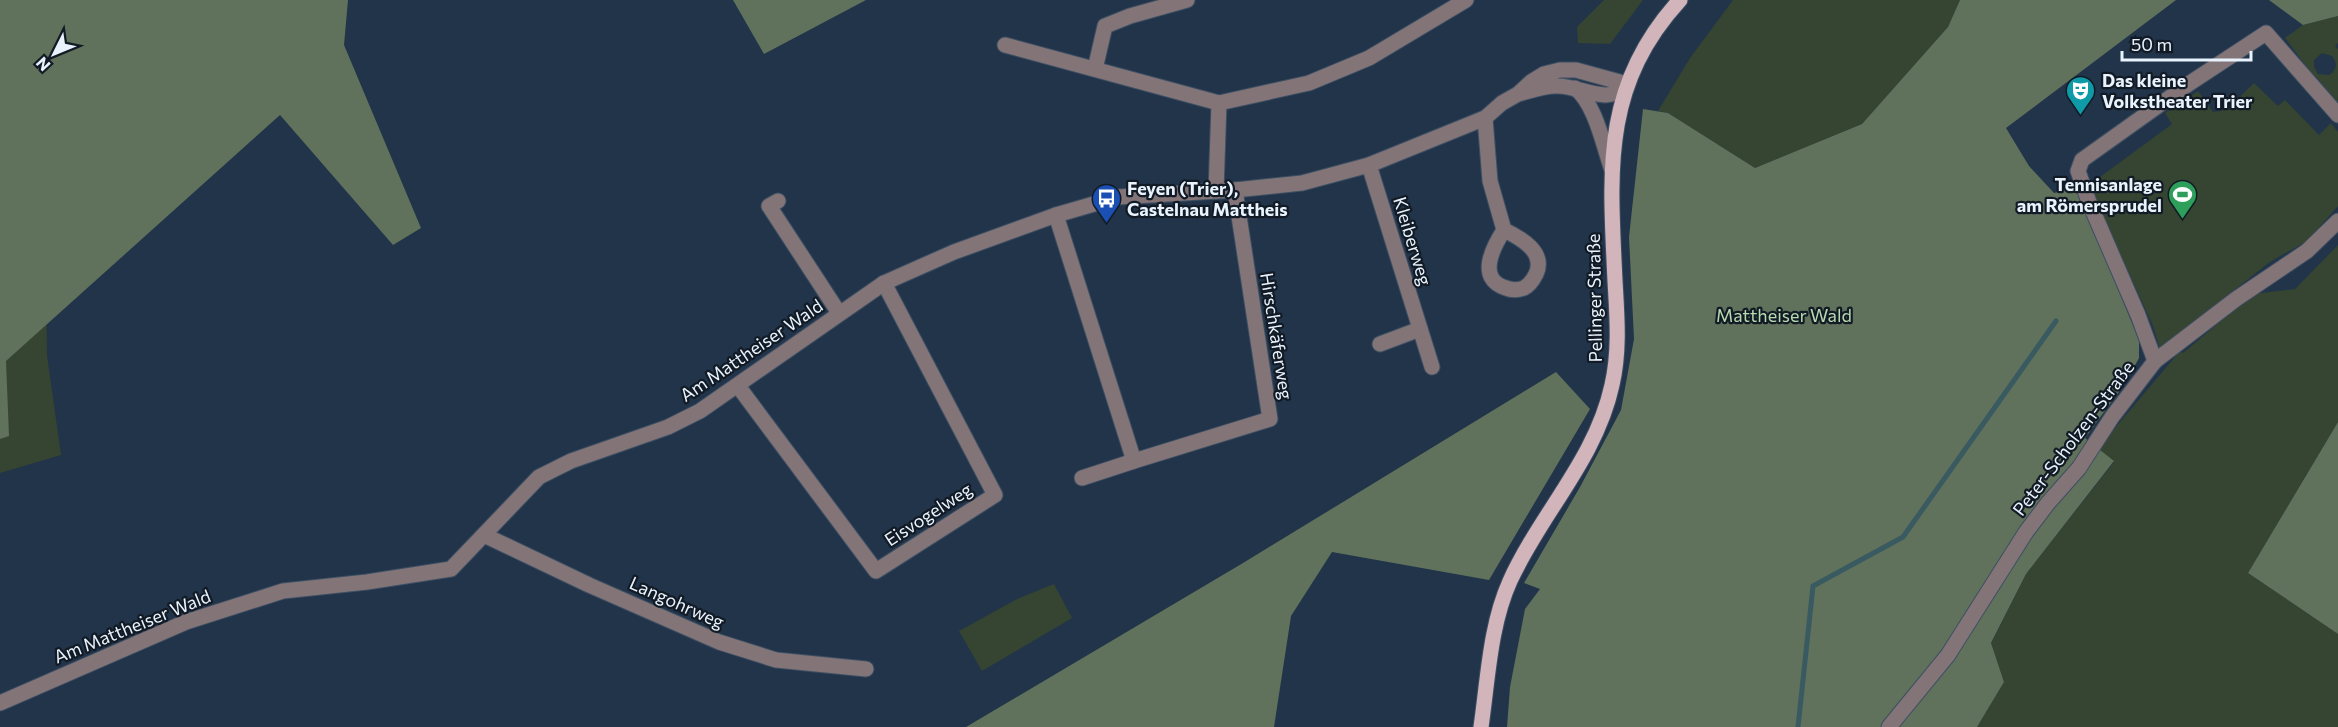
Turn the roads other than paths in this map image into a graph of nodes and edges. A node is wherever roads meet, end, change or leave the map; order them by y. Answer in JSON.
{"nodes":[{"id":1,"x":1187,"y":0,"type":"edge"},
{"id":2,"x":1466,"y":0,"type":"edge"},
{"id":3,"x":1680,"y":0,"type":"edge"},
{"id":4,"x":1005,"y":45,"type":"dead end"},
{"id":5,"x":1095,"y":69,"type":"junction"},
{"id":6,"x":1627,"y":84,"type":"junction"},
{"id":7,"x":1575,"y":88,"type":"junction"},
{"id":8,"x":1518,"y":94,"type":"junction"},
{"id":9,"x":1219,"y":103,"type":"junction"},
{"id":10,"x":2338,"y":116,"type":"edge"},
{"id":11,"x":1485,"y":118,"type":"junction"},
{"id":12,"x":1369,"y":165,"type":"junction"},
{"id":13,"x":1612,"y":170,"type":"junction"},
{"id":14,"x":1235,"y":190,"type":"junction"},
{"id":15,"x":1216,"y":191,"type":"junction"},
{"id":16,"x":778,"y":201,"type":"dead end"},
{"id":17,"x":1056,"y":215,"type":"junction"},
{"id":18,"x":2338,"y":221,"type":"edge"},
{"id":19,"x":1504,"y":230,"type":"dead end"},
{"id":20,"x":884,"y":283,"type":"junction"},
{"id":21,"x":839,"y":313,"type":"junction"},
{"id":22,"x":1420,"y":329,"type":"junction"},
{"id":23,"x":1380,"y":344,"type":"dead end"},
{"id":24,"x":2155,"y":361,"type":"junction"},
{"id":25,"x":1432,"y":367,"type":"dead end"},
{"id":26,"x":738,"y":386,"type":"junction"},
{"id":27,"x":1134,"y":461,"type":"junction"},
{"id":28,"x":1082,"y":478,"type":"dead end"},
{"id":29,"x":484,"y":535,"type":"junction"},
{"id":30,"x":866,"y":669,"type":"dead end"},
{"id":31,"x":0,"y":703,"type":"edge"},
{"id":32,"x":1481,"y":727,"type":"edge"},
{"id":33,"x":1890,"y":727,"type":"edge"}],
"edges":[{"from":1,"to":5,"type":"street"},
{"from":2,"to":9,"type":"street"},
{"from":3,"to":6,"type":"main road","name":"Pellinger Straße"},
{"from":4,"to":5,"type":"street"},
{"from":5,"to":9,"type":"street"},
{"from":6,"to":7,"type":"street","name":"Am Mattheiser Wald"},
{"from":6,"to":8,"type":"street","name":"Am Mattheiser Wald"},
{"from":6,"to":13,"type":"main road","name":"Pellinger Straße"},
{"from":7,"to":8,"type":"street","name":"Am Mattheiser Wald"},
{"from":7,"to":13,"type":"street"},
{"from":8,"to":11,"type":"street","name":"Am Mattheiser Wald"},
{"from":9,"to":15,"type":"street"},
{"from":10,"to":24,"type":"street"},
{"from":11,"to":12,"type":"street","name":"Am Mattheiser Wald"},
{"from":11,"to":19,"type":"street"},
{"from":12,"to":14,"type":"street","name":"Am Mattheiser Wald"},
{"from":12,"to":22,"type":"street","name":"Kleiberweg"},
{"from":13,"to":32,"type":"main road","name":"Pellinger Straße"},
{"from":14,"to":15,"type":"street","name":"Am Mattheiser Wald"},
{"from":14,"to":27,"type":"street","name":"Hirschkäferweg"},
{"from":15,"to":17,"type":"street","name":"Am Mattheiser Wald"},
{"from":16,"to":21,"type":"street"},
{"from":17,"to":20,"type":"street","name":"Am Mattheiser Wald"},
{"from":17,"to":27,"type":"street"},
{"from":18,"to":24,"type":"street","name":"Peter-Scholzen-Straße"},
{"from":20,"to":21,"type":"street","name":"Am Mattheiser Wald"},
{"from":20,"to":26,"type":"street","name":"Eisvogelweg"},
{"from":21,"to":26,"type":"street","name":"Am Mattheiser Wald"},
{"from":22,"to":23,"type":"street"},
{"from":22,"to":25,"type":"street","name":"Kleiberweg"},
{"from":24,"to":33,"type":"street","name":"Peter-Scholzen-Straße"},
{"from":26,"to":29,"type":"street","name":"Am Mattheiser Wald"},
{"from":27,"to":28,"type":"street","name":"Hirschkäferweg"},
{"from":29,"to":30,"type":"street","name":"Langohrweg"},
{"from":29,"to":31,"type":"street","name":"Am Mattheiser Wald"}]}
